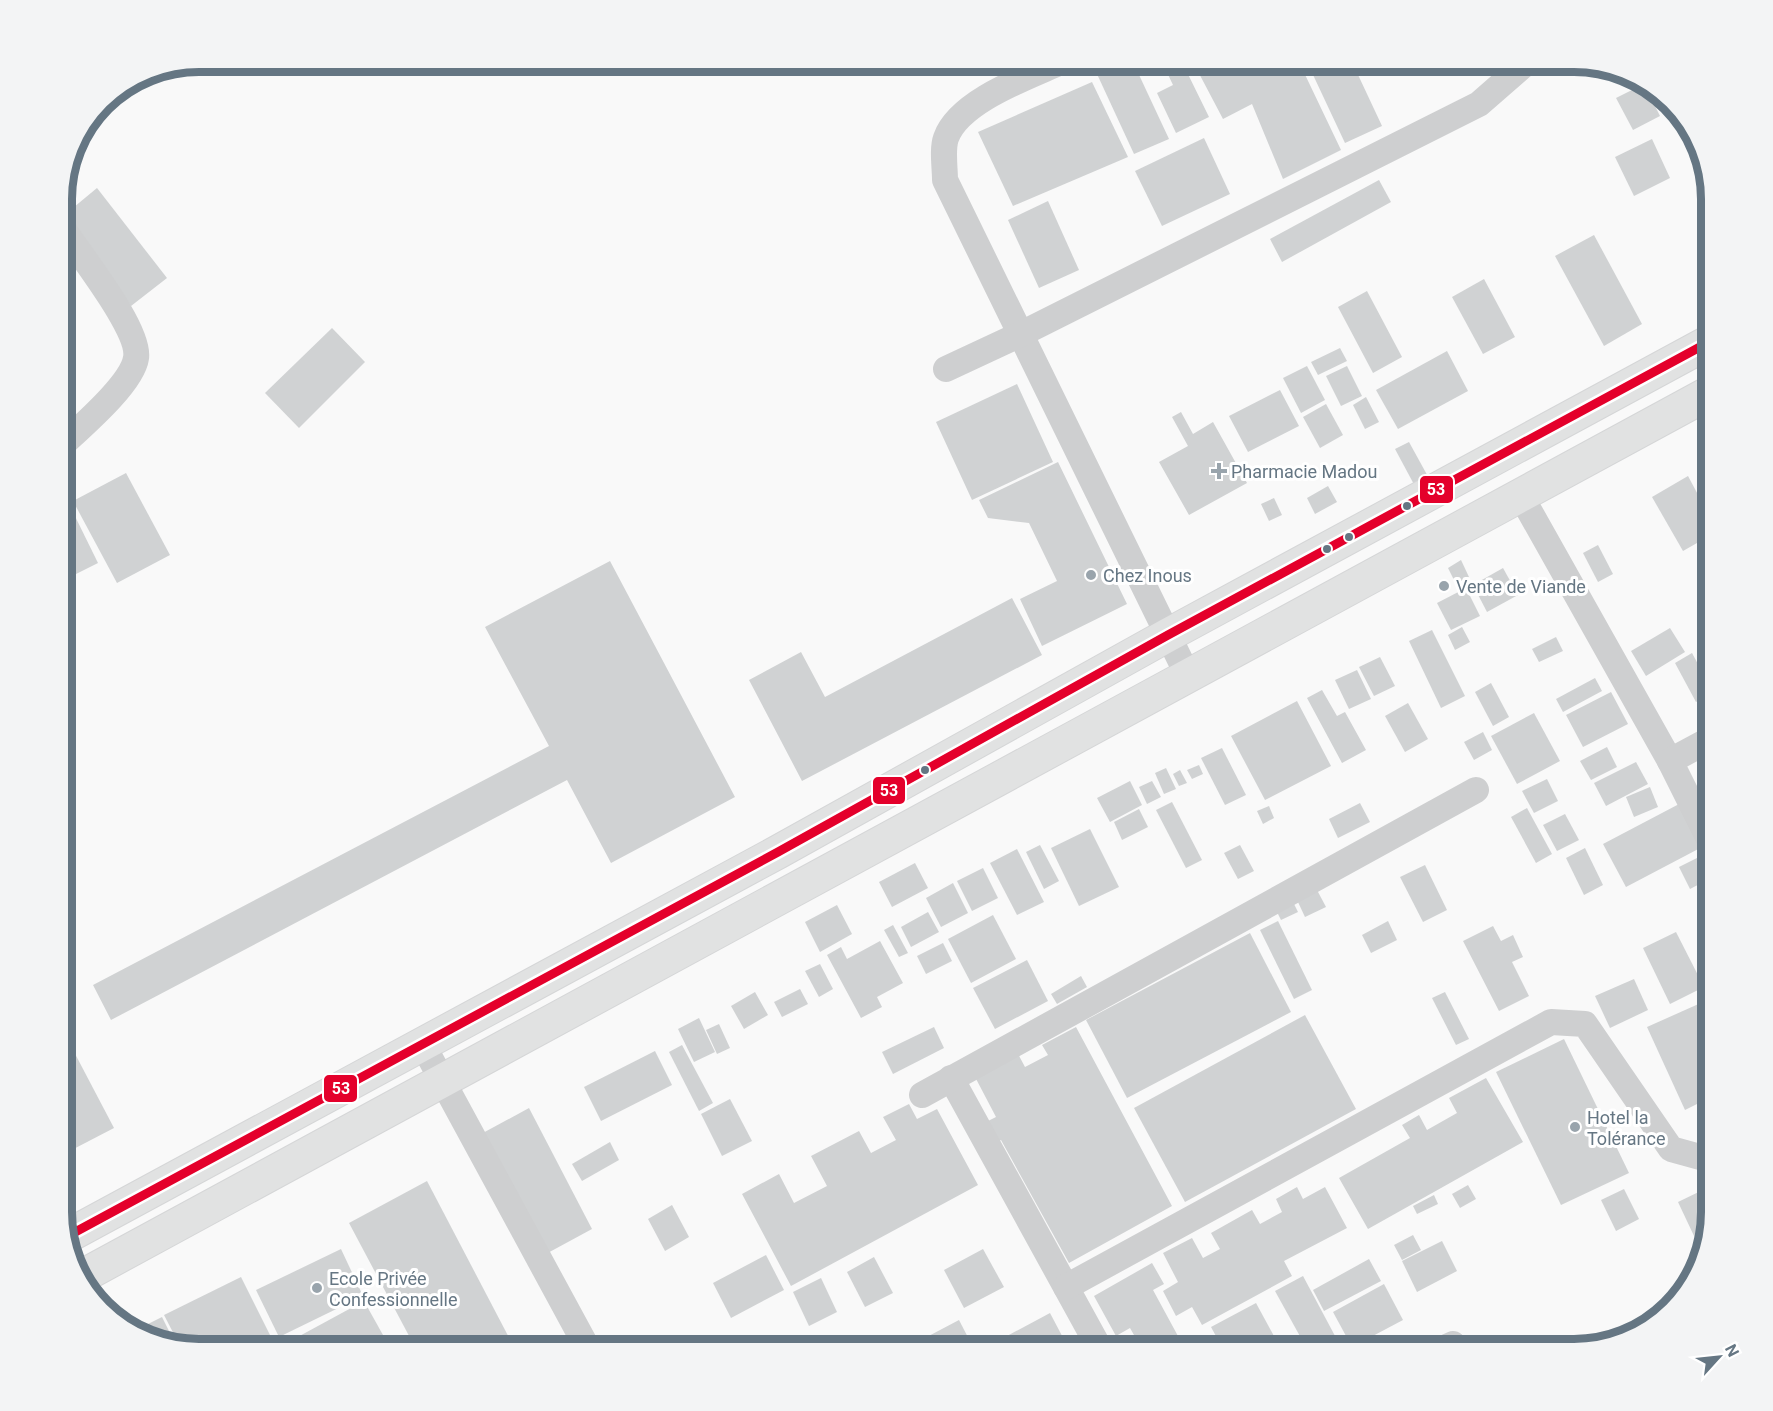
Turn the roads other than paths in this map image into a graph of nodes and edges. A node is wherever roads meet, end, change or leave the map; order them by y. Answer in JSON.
{"nodes":[{"id":1,"x":1040,"y":72,"type":"edge"},
{"id":2,"x":1516,"y":72,"type":"edge"},
{"id":3,"x":72,"y":242,"type":"edge"},
{"id":4,"x":1021,"y":334,"type":"junction"},
{"id":5,"x":1701,"y":347,"type":"edge"},
{"id":6,"x":946,"y":369,"type":"dead end"},
{"id":7,"x":1701,"y":398,"type":"edge"},
{"id":8,"x":72,"y":435,"type":"edge"},
{"id":9,"x":1521,"y":496,"type":"junction"},
{"id":10,"x":1168,"y":635,"type":"junction"},
{"id":11,"x":1188,"y":676,"type":"junction"},
{"id":12,"x":1701,"y":745,"type":"edge"},
{"id":13,"x":1670,"y":761,"type":"junction"},
{"id":14,"x":1476,"y":790,"type":"dead end"},
{"id":15,"x":1701,"y":822,"type":"edge"},
{"id":16,"x":423,"y":1045,"type":"junction"},
{"id":17,"x":951,"y":1078,"type":"junction"},
{"id":18,"x":442,"y":1081,"type":"junction"},
{"id":19,"x":922,"y":1095,"type":"dead end"},
{"id":20,"x":1701,"y":1157,"type":"edge"},
{"id":21,"x":74,"y":1234,"type":"edge"},
{"id":22,"x":88,"y":1273,"type":"edge"},
{"id":23,"x":1066,"y":1287,"type":"junction"},
{"id":24,"x":582,"y":1339,"type":"edge"},
{"id":25,"x":1094,"y":1339,"type":"edge"}],
"edges":[{"from":1,"to":4,"type":"street"},
{"from":2,"to":4,"type":"street"},
{"from":3,"to":8,"type":"street"},
{"from":4,"to":6,"type":"street"},
{"from":4,"to":10,"type":"street"},
{"from":5,"to":10,"type":"main road"},
{"from":7,"to":9,"type":"main road"},
{"from":9,"to":11,"type":"main road"},
{"from":9,"to":13,"type":"street"},
{"from":10,"to":11,"type":"street"},
{"from":10,"to":16,"type":"main road"},
{"from":11,"to":18,"type":"main road"},
{"from":12,"to":13,"type":"street"},
{"from":13,"to":15,"type":"street"},
{"from":14,"to":17,"type":"street"},
{"from":16,"to":18,"type":"street"},
{"from":16,"to":21,"type":"main road"},
{"from":17,"to":19,"type":"street"},
{"from":17,"to":23,"type":"street"},
{"from":18,"to":22,"type":"main road"},
{"from":18,"to":24,"type":"street"},
{"from":20,"to":23,"type":"street"},
{"from":23,"to":25,"type":"street"}]}
